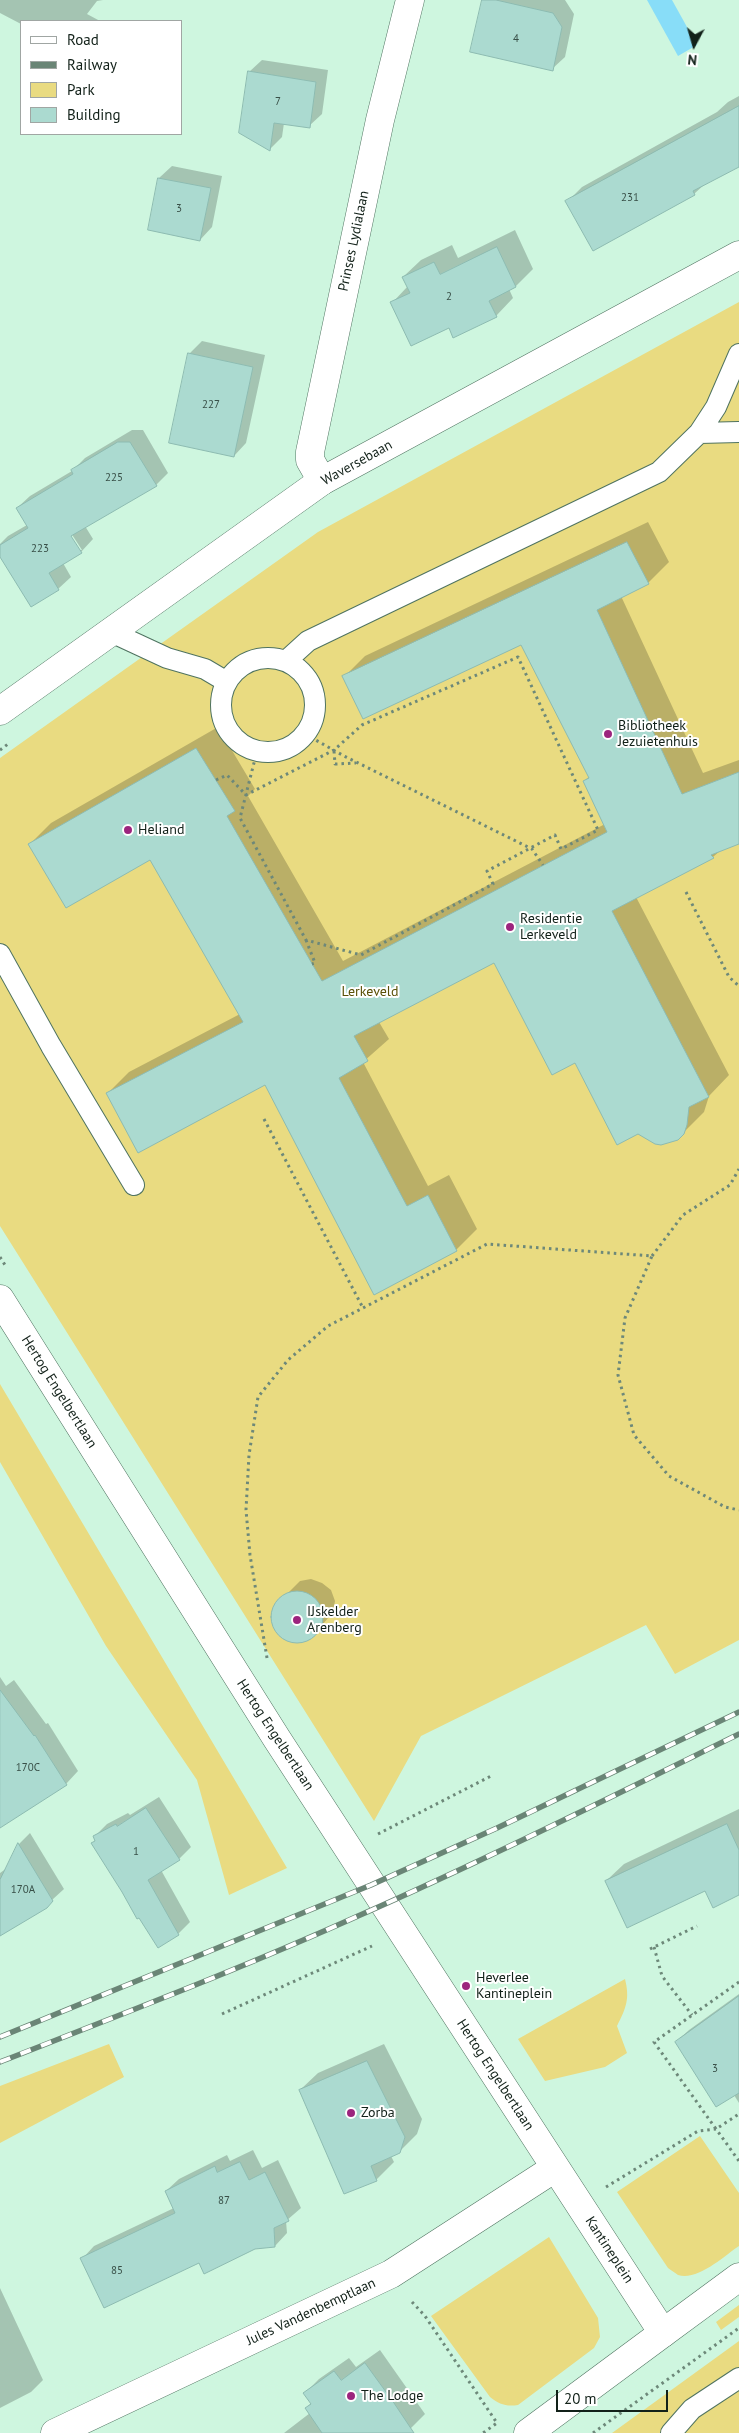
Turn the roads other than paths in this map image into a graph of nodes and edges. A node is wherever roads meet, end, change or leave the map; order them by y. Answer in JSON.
{"nodes":[{"id":1,"x":410,"y":0,"type":"edge"},
{"id":2,"x":737,"y":262,"type":"edge"},
{"id":3,"x":739,"y":354,"type":"edge"},
{"id":4,"x":739,"y":432,"type":"edge"},
{"id":5,"x":699,"y":433,"type":"junction"},
{"id":6,"x":322,"y":481,"type":"junction"},
{"id":7,"x":111,"y":632,"type":"junction"},
{"id":8,"x":286,"y":661,"type":"junction"},
{"id":9,"x":227,"y":682,"type":"junction"},
{"id":10,"x":0,"y":711,"type":"edge"},
{"id":11,"x":0,"y":954,"type":"edge"},
{"id":12,"x":134,"y":1185,"type":"dead end"},
{"id":13,"x":0,"y":1299,"type":"edge"},
{"id":14,"x":555,"y":2168,"type":"junction"},
{"id":15,"x":739,"y":2277,"type":"edge"},
{"id":16,"x":663,"y":2333,"type":"junction"},
{"id":17,"x":739,"y":2378,"type":"edge"},
{"id":18,"x":530,"y":2432,"type":"edge"},
{"id":19,"x":55,"y":2433,"type":"edge"},
{"id":20,"x":671,"y":2433,"type":"edge"}],
"edges":[{"from":1,"to":6,"type":"street","name":"Prinses Lydialaan"},
{"from":2,"to":6,"type":"street","name":"Waversebaan"},
{"from":3,"to":5,"type":"lane"},
{"from":4,"to":5,"type":"lane"},
{"from":5,"to":8,"type":"lane"},
{"from":6,"to":7,"type":"street","name":"Waversebaan"},
{"from":7,"to":9,"type":"lane"},
{"from":7,"to":10,"type":"street","name":"Waversebaan"},
{"from":8,"to":9,"type":"lane"},
{"from":8,"to":9,"type":"lane"},
{"from":11,"to":12,"type":"lane"},
{"from":13,"to":14,"type":"street","name":"Hertog Engelbertlaan"},
{"from":14,"to":16,"type":"street","name":"Kantineplein"},
{"from":14,"to":19,"type":"street","name":"Jules Vandenbemptlaan"},
{"from":15,"to":16,"type":"street"},
{"from":16,"to":18,"type":"street"},
{"from":17,"to":20,"type":"lane"}]}
